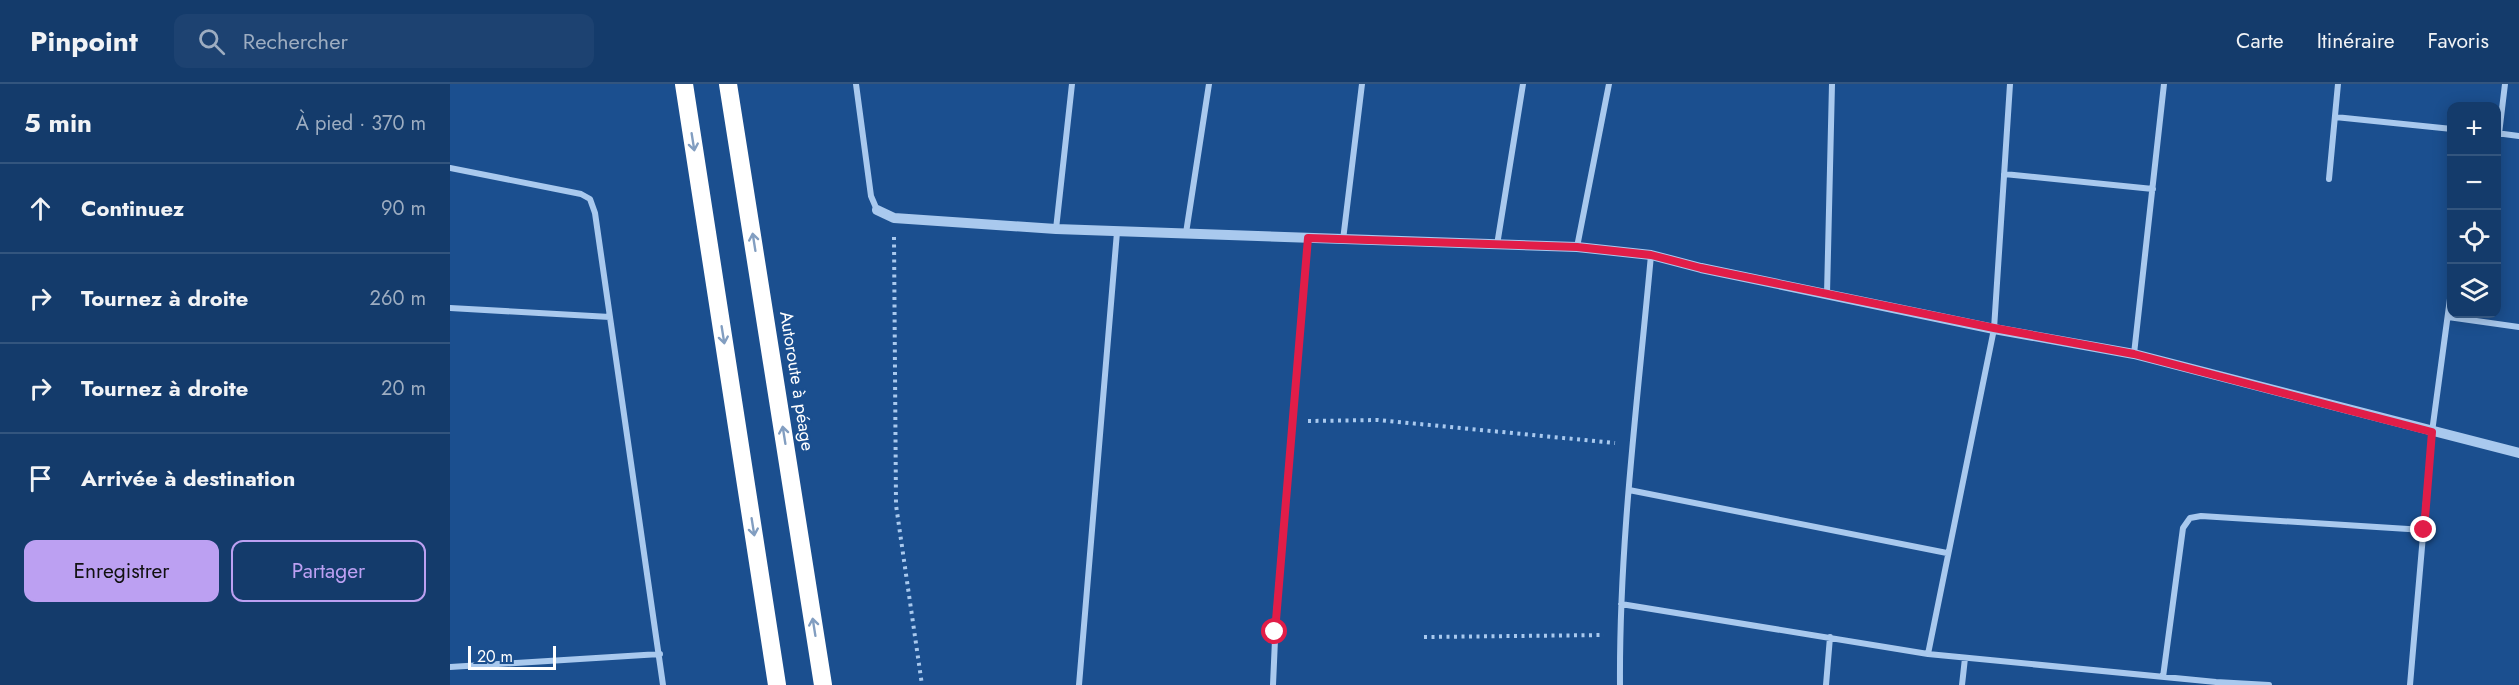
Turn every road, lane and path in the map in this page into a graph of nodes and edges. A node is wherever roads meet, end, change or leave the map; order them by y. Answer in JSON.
{"nodes":[{"id":1,"x":684,"y":84,"type":"edge"},
{"id":2,"x":728,"y":84,"type":"edge"},
{"id":3,"x":856,"y":84,"type":"edge"},
{"id":4,"x":1072,"y":84,"type":"edge"},
{"id":5,"x":1209,"y":84,"type":"edge"},
{"id":6,"x":1362,"y":84,"type":"edge"},
{"id":7,"x":1523,"y":84,"type":"edge"},
{"id":8,"x":1609,"y":84,"type":"edge"},
{"id":9,"x":1832,"y":84,"type":"edge"},
{"id":10,"x":2010,"y":84,"type":"edge"},
{"id":11,"x":2164,"y":84,"type":"edge"},
{"id":12,"x":2338,"y":84,"type":"edge"},
{"id":13,"x":2505,"y":84,"type":"edge"},
{"id":14,"x":2501,"y":112,"type":"edge"},
{"id":15,"x":2335,"y":117,"type":"junction"},
{"id":16,"x":2447,"y":129,"type":"edge"},
{"id":17,"x":2501,"y":133,"type":"edge"},
{"id":18,"x":2519,"y":136,"type":"edge"},
{"id":19,"x":450,"y":168,"type":"edge"},
{"id":20,"x":2004,"y":174,"type":"junction"},
{"id":21,"x":2329,"y":179,"type":"dead end"},
{"id":22,"x":2152,"y":189,"type":"junction"},
{"id":23,"x":877,"y":210,"type":"joint"},
{"id":24,"x":894,"y":218,"type":"junction"},
{"id":25,"x":1056,"y":229,"type":"junction"},
{"id":26,"x":1117,"y":232,"type":"junction"},
{"id":27,"x":1186,"y":233,"type":"junction"},
{"id":28,"x":1308,"y":238,"type":"junction"},
{"id":29,"x":1342,"y":241,"type":"junction"},
{"id":30,"x":1497,"y":246,"type":"junction"},
{"id":31,"x":1577,"y":247,"type":"junction"},
{"id":32,"x":1651,"y":255,"type":"junction"},
{"id":33,"x":1827,"y":294,"type":"junction"},
{"id":34,"x":450,"y":308,"type":"edge"},
{"id":35,"x":610,"y":317,"type":"junction"},
{"id":36,"x":2448,"y":318,"type":"edge"},
{"id":37,"x":2455,"y":318,"type":"edge"},
{"id":38,"x":2519,"y":327,"type":"edge"},
{"id":39,"x":1994,"y":328,"type":"junction"},
{"id":40,"x":2134,"y":354,"type":"junction"},
{"id":41,"x":1292,"y":421,"type":"junction"},
{"id":42,"x":2432,"y":432,"type":"junction"},
{"id":43,"x":1633,"y":445,"type":"junction"},
{"id":44,"x":2519,"y":453,"type":"edge"},
{"id":45,"x":1629,"y":490,"type":"junction"},
{"id":46,"x":2424,"y":530,"type":"junction"},
{"id":47,"x":1947,"y":553,"type":"junction"},
{"id":48,"x":1621,"y":604,"type":"junction"},
{"id":49,"x":1619,"y":635,"type":"junction"},
{"id":50,"x":1424,"y":637,"type":"dead end"},
{"id":51,"x":1830,"y":637,"type":"junction"},
{"id":52,"x":660,"y":654,"type":"junction"},
{"id":53,"x":1928,"y":654,"type":"junction"},
{"id":54,"x":1965,"y":658,"type":"junction"},
{"id":55,"x":450,"y":667,"type":"edge"},
{"id":56,"x":2163,"y":676,"type":"junction"},
{"id":57,"x":2216,"y":683,"type":"edge"},
{"id":58,"x":663,"y":685,"type":"edge"},
{"id":59,"x":777,"y":685,"type":"edge"},
{"id":60,"x":823,"y":685,"type":"edge"},
{"id":61,"x":922,"y":685,"type":"edge"},
{"id":62,"x":1079,"y":685,"type":"edge"},
{"id":63,"x":1273,"y":685,"type":"edge"},
{"id":64,"x":1620,"y":685,"type":"edge"},
{"id":65,"x":1827,"y":685,"type":"edge"},
{"id":66,"x":1962,"y":685,"type":"edge"},
{"id":67,"x":2269,"y":685,"type":"edge"},
{"id":68,"x":2410,"y":685,"type":"edge"}],
"edges":[{"from":1,"to":59,"type":"highway","one_way":true},
{"from":60,"to":2,"type":"highway","name":"Autoroute à péage","one_way":true},
{"from":3,"to":23,"type":"street"},
{"from":4,"to":25,"type":"street"},
{"from":5,"to":27,"type":"street"},
{"from":6,"to":29,"type":"street"},
{"from":7,"to":30,"type":"street"},
{"from":8,"to":31,"type":"street"},
{"from":9,"to":33,"type":"street"},
{"from":10,"to":20,"type":"street"},
{"from":11,"to":22,"type":"street"},
{"from":12,"to":15,"type":"street"},
{"from":13,"to":14,"type":"street"},
{"from":15,"to":16,"type":"street"},
{"from":15,"to":21,"type":"street"},
{"from":17,"to":18,"type":"street"},
{"from":19,"to":35,"type":"street"},
{"from":20,"to":22,"type":"street"},
{"from":20,"to":39,"type":"street"},
{"from":22,"to":40,"type":"street"},
{"from":23,"to":24,"type":"street"},
{"from":24,"to":25,"type":"street"},
{"from":24,"to":61,"type":"path"},
{"from":25,"to":26,"type":"street"},
{"from":26,"to":27,"type":"street"},
{"from":26,"to":62,"type":"street"},
{"from":27,"to":28,"type":"street"},
{"from":28,"to":29,"type":"street"},
{"from":28,"to":41,"type":"street"},
{"from":29,"to":30,"type":"street"},
{"from":30,"to":31,"type":"street"},
{"from":31,"to":32,"type":"street"},
{"from":32,"to":33,"type":"street"},
{"from":32,"to":43,"type":"street"},
{"from":33,"to":39,"type":"street"},
{"from":34,"to":35,"type":"street"},
{"from":35,"to":52,"type":"street"},
{"from":36,"to":42,"type":"street"},
{"from":37,"to":38,"type":"street"},
{"from":39,"to":40,"type":"street"},
{"from":39,"to":47,"type":"street"},
{"from":40,"to":42,"type":"street"},
{"from":41,"to":43,"type":"path"},
{"from":41,"to":63,"type":"street"},
{"from":42,"to":44,"type":"street"},
{"from":42,"to":46,"type":"street"},
{"from":43,"to":45,"type":"street"},
{"from":45,"to":47,"type":"street"},
{"from":45,"to":48,"type":"street"},
{"from":46,"to":56,"type":"street"},
{"from":46,"to":68,"type":"street"},
{"from":47,"to":53,"type":"street"},
{"from":48,"to":49,"type":"street"},
{"from":48,"to":51,"type":"street"},
{"from":49,"to":50,"type":"path"},
{"from":49,"to":64,"type":"street"},
{"from":51,"to":53,"type":"street"},
{"from":51,"to":65,"type":"street"},
{"from":52,"to":55,"type":"street"},
{"from":52,"to":58,"type":"street"},
{"from":53,"to":54,"type":"street"},
{"from":54,"to":56,"type":"street"},
{"from":54,"to":66,"type":"street"},
{"from":56,"to":57,"type":"street"},
{"from":57,"to":67,"type":"street"}]}
